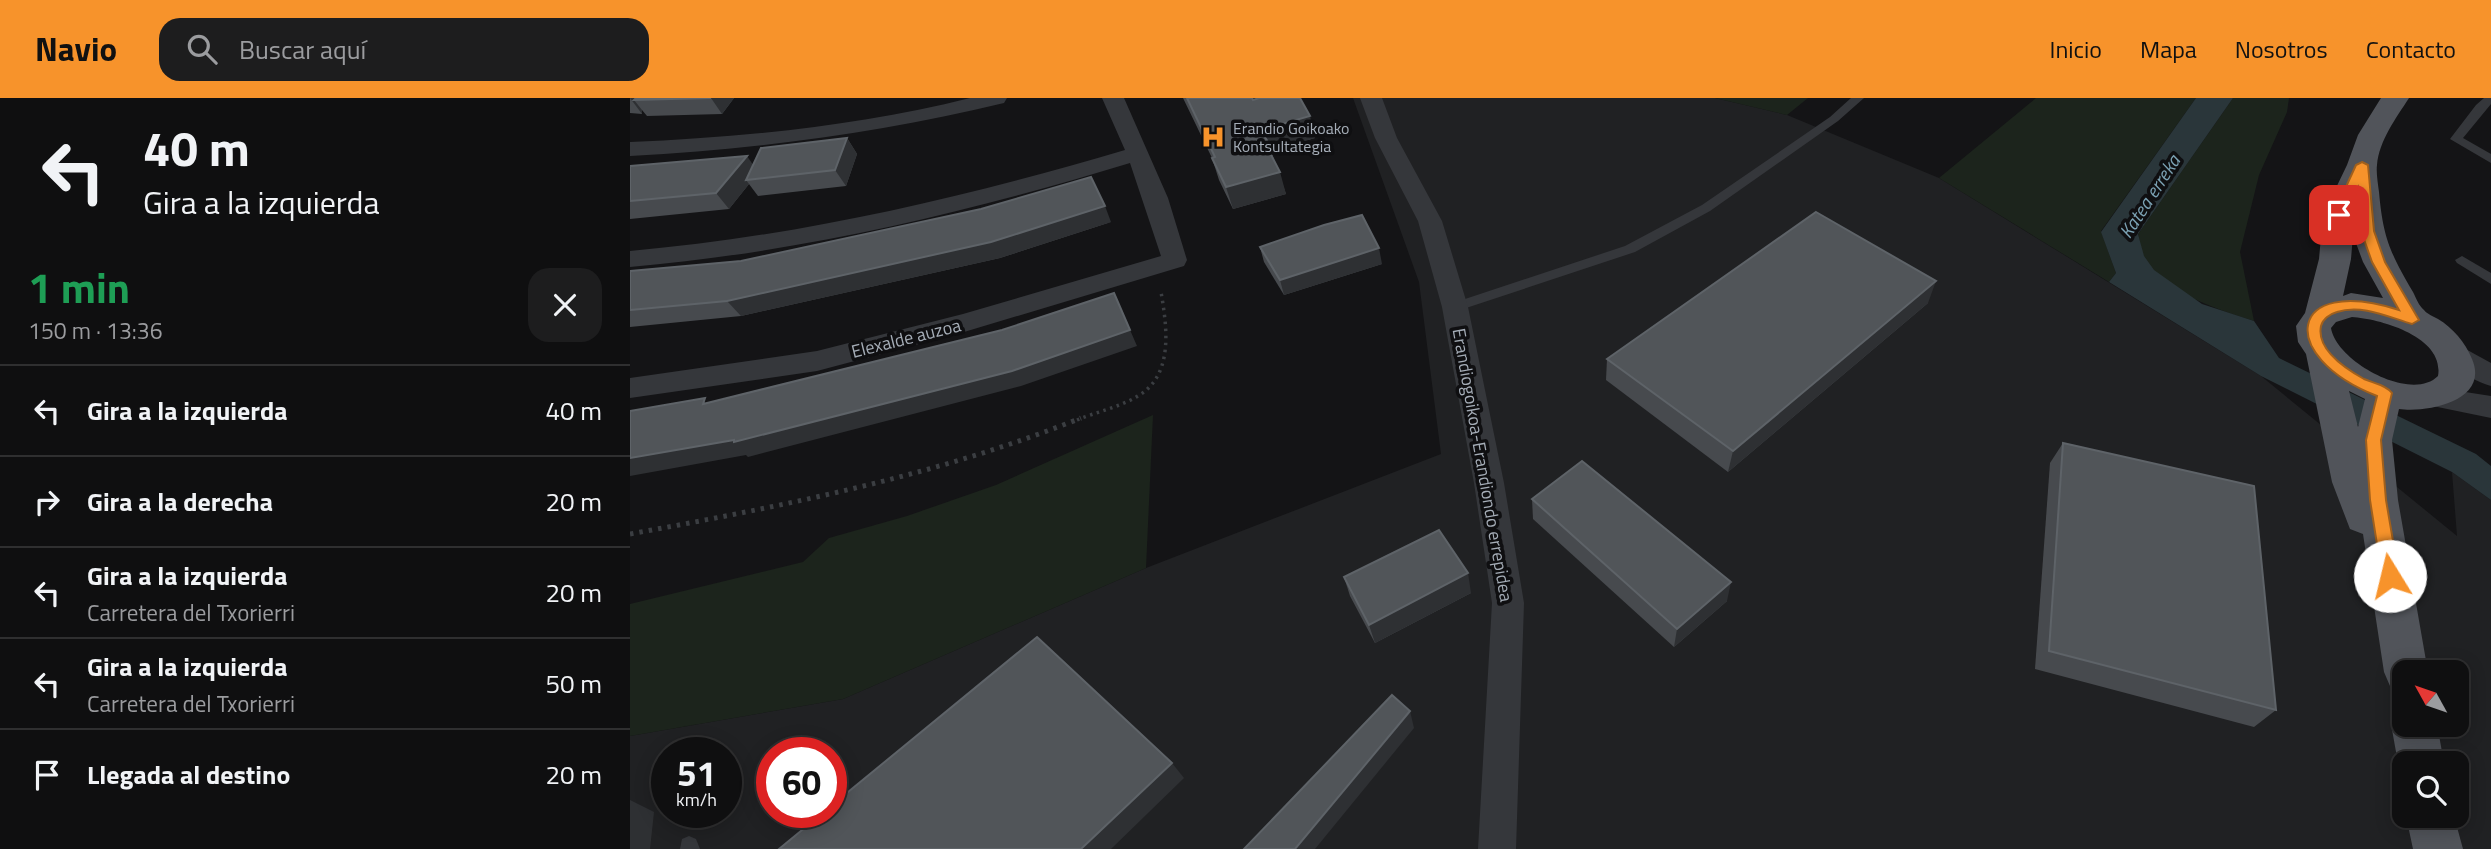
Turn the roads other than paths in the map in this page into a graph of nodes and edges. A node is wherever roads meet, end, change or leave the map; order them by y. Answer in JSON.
{"nodes":[{"id":1,"x":996,"y":98,"type":"edge"},
{"id":2,"x":1113,"y":98,"type":"edge"},
{"id":3,"x":1371,"y":98,"type":"edge"},
{"id":4,"x":1858,"y":98,"type":"edge"},
{"id":5,"x":2395,"y":98,"type":"edge"},
{"id":6,"x":2491,"y":98,"type":"edge"},
{"id":7,"x":630,"y":149,"type":"edge"},
{"id":8,"x":1138,"y":153,"type":"junction"},
{"id":9,"x":2491,"y":159,"type":"edge"},
{"id":10,"x":2362,"y":165,"type":"junction"},
{"id":11,"x":630,"y":259,"type":"edge"},
{"id":12,"x":2462,"y":260,"type":"dead end"},
{"id":13,"x":2491,"y":279,"type":"edge"},
{"id":14,"x":1455,"y":307,"type":"junction"},
{"id":15,"x":2322,"y":313,"type":"junction"},
{"id":16,"x":2412,"y":320,"type":"junction"},
{"id":17,"x":2451,"y":351,"type":"junction"},
{"id":18,"x":2323,"y":354,"type":"junction"},
{"id":19,"x":2491,"y":376,"type":"edge"},
{"id":20,"x":630,"y":387,"type":"edge"},
{"id":21,"x":2385,"y":393,"type":"junction"},
{"id":22,"x":2433,"y":397,"type":"junction"},
{"id":23,"x":2491,"y":407,"type":"edge"},
{"id":24,"x":2395,"y":602,"type":"junction"},
{"id":25,"x":2404,"y":660,"type":"edge"},
{"id":26,"x":2433,"y":828,"type":"edge"},
{"id":27,"x":1497,"y":849,"type":"edge"},
{"id":28,"x":2438,"y":849,"type":"edge"}],
"edges":[{"from":1,"to":7,"type":"street"},
{"from":2,"to":8,"type":"street"},
{"from":3,"to":14,"type":"street","name":"Erandiogoikoa-Erandiondo errepidea"},
{"from":4,"to":14,"type":"lane"},
{"from":5,"to":10,"type":"main road"},
{"from":6,"to":9,"type":"lane"},
{"from":8,"to":11,"type":"street"},
{"from":8,"to":20,"type":"street","name":"Elexalde auzoa"},
{"from":10,"to":15,"type":"main road"},
{"from":10,"to":16,"type":"main road"},
{"from":12,"to":13,"type":"lane"},
{"from":14,"to":27,"type":"street","name":"Erandiogoikoa-Erandiondo errepidea"},
{"from":15,"to":16,"type":"main road"},
{"from":15,"to":18,"type":"main road"},
{"from":16,"to":17,"type":"main road"},
{"from":17,"to":19,"type":"street"},
{"from":17,"to":22,"type":"main road"},
{"from":18,"to":21,"type":"main road"},
{"from":18,"to":24,"type":"main road"},
{"from":21,"to":22,"type":"main road"},
{"from":21,"to":24,"type":"main road"},
{"from":22,"to":23,"type":"street"},
{"from":24,"to":25,"type":"main road"},
{"from":26,"to":28,"type":"main road"}]}
